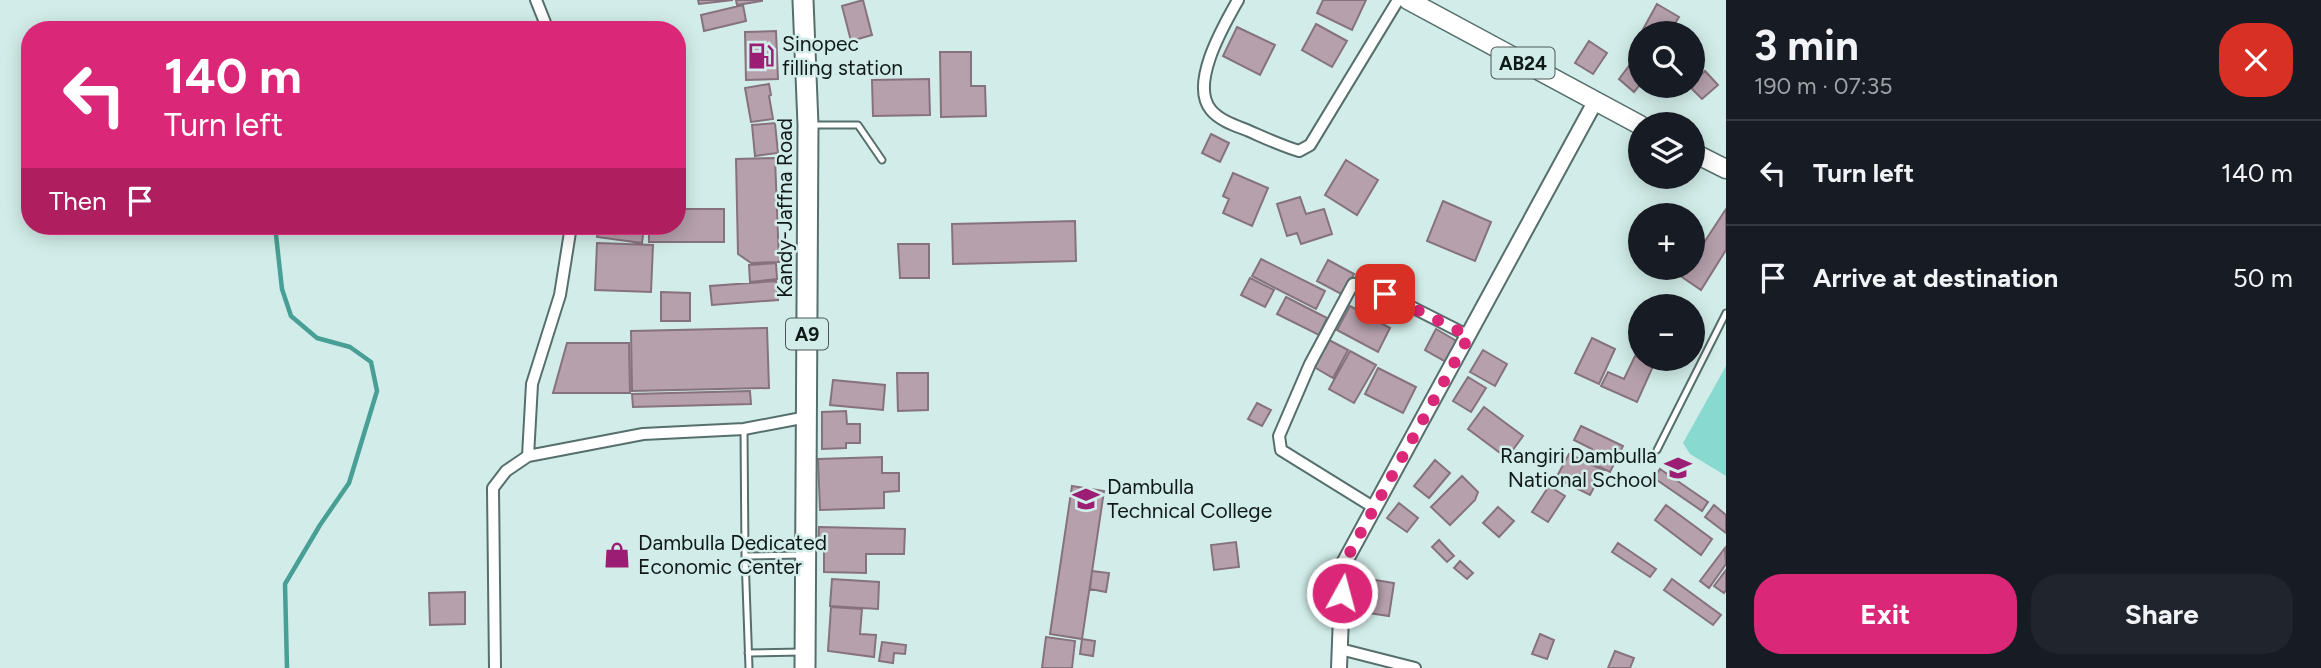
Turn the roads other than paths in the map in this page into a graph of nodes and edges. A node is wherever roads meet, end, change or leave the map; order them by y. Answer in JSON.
{"nodes":[{"id":1,"x":536,"y":0,"type":"edge"},
{"id":2,"x":803,"y":0,"type":"edge"},
{"id":3,"x":1238,"y":0,"type":"edge"},
{"id":4,"x":1398,"y":0,"type":"edge"},
{"id":5,"x":1408,"y":0,"type":"edge"},
{"id":6,"x":544,"y":21,"type":"edge"},
{"id":7,"x":1595,"y":102,"type":"junction"},
{"id":8,"x":1628,"y":119,"type":"edge"},
{"id":9,"x":808,"y":125,"type":"junction"},
{"id":10,"x":1705,"y":158,"type":"edge"},
{"id":11,"x":882,"y":160,"type":"dead end"},
{"id":12,"x":1726,"y":169,"type":"edge"},
{"id":13,"x":570,"y":235,"type":"edge"},
{"id":14,"x":1726,"y":313,"type":"edge"},
{"id":15,"x":1469,"y":336,"type":"junction"},
{"id":16,"x":807,"y":417,"type":"junction"},
{"id":17,"x":744,"y":429,"type":"junction"},
{"id":18,"x":1657,"y":450,"type":"dead end"},
{"id":19,"x":528,"y":456,"type":"junction"},
{"id":20,"x":1373,"y":507,"type":"junction"},
{"id":21,"x":806,"y":555,"type":"junction"},
{"id":22,"x":745,"y":556,"type":"junction"},
{"id":23,"x":1340,"y":649,"type":"junction"},
{"id":24,"x":748,"y":653,"type":"junction"},
{"id":25,"x":805,"y":660,"type":"edge"},
{"id":26,"x":495,"y":668,"type":"edge"},
{"id":27,"x":749,"y":668,"type":"edge"},
{"id":28,"x":1339,"y":668,"type":"edge"},
{"id":29,"x":1415,"y":668,"type":"edge"}],
"edges":[{"from":1,"to":6,"type":"street"},
{"from":2,"to":9,"type":"highway","name":"Kandy-Jaffna Road","number":"A9"},
{"from":3,"to":4,"type":"street"},
{"from":5,"to":7,"type":"main road","number":"AB24"},
{"from":7,"to":8,"type":"main road","number":"AB24"},
{"from":7,"to":15,"type":"street"},
{"from":9,"to":11,"type":"lane"},
{"from":9,"to":16,"type":"highway","name":"Kandy-Jaffna Road","number":"A9"},
{"from":10,"to":12,"type":"main road"},
{"from":13,"to":19,"type":"street"},
{"from":14,"to":18,"type":"lane"},
{"from":15,"to":20,"type":"street"},
{"from":15,"to":20,"type":"street"},
{"from":16,"to":17,"type":"street"},
{"from":16,"to":21,"type":"highway","name":"Kandy-Jaffna Road","number":"A9"},
{"from":17,"to":19,"type":"street"},
{"from":17,"to":22,"type":"lane"},
{"from":19,"to":26,"type":"street"},
{"from":20,"to":23,"type":"street"},
{"from":21,"to":22,"type":"lane"},
{"from":21,"to":25,"type":"highway","name":"Kandy-Jaffna Road","number":"A9"},
{"from":22,"to":24,"type":"lane"},
{"from":23,"to":28,"type":"street"},
{"from":23,"to":29,"type":"street"},
{"from":24,"to":25,"type":"lane"},
{"from":24,"to":27,"type":"lane"}]}
